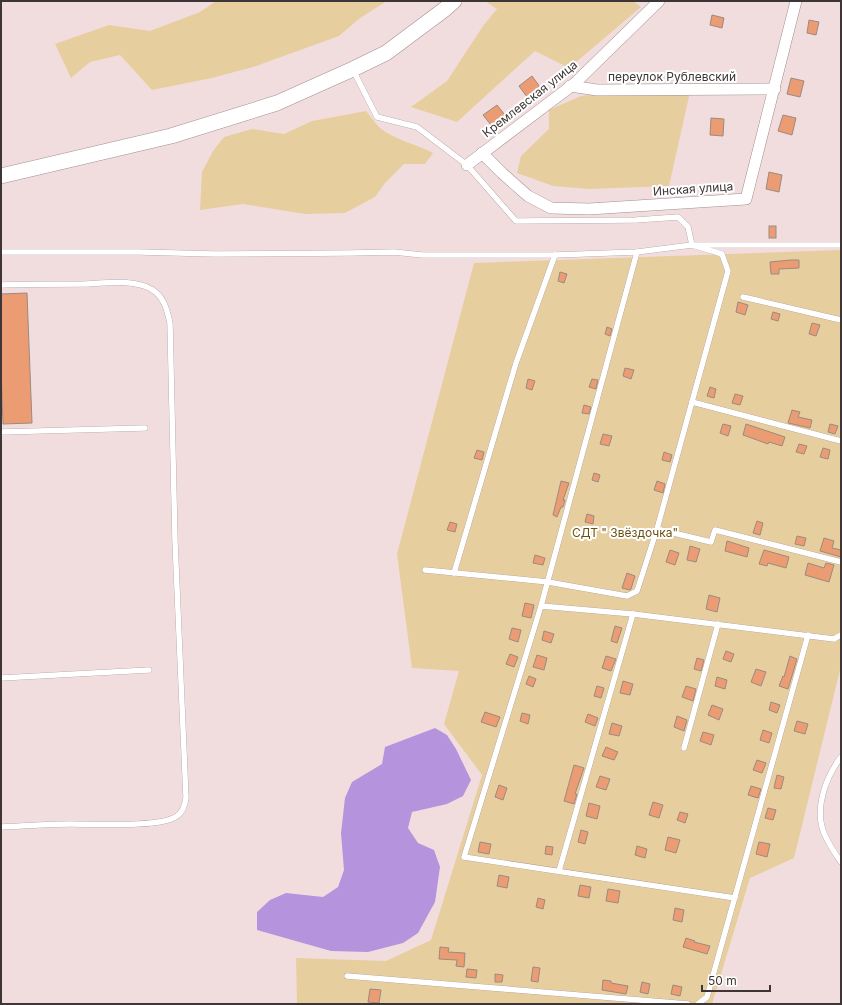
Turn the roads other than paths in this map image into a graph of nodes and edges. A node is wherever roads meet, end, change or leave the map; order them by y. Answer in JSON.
{"nodes":[{"id":1,"x":454,"y":1,"type":"edge"},
{"id":2,"x":659,"y":1,"type":"edge"},
{"id":3,"x":796,"y":1,"type":"edge"},
{"id":4,"x":353,"y":69,"type":"junction"},
{"id":5,"x":570,"y":86,"type":"junction"},
{"id":6,"x":775,"y":89,"type":"junction"},
{"id":7,"x":482,"y":153,"type":"junction"},
{"id":8,"x":467,"y":165,"type":"junction"},
{"id":9,"x":1,"y":176,"type":"edge"},
{"id":10,"x":692,"y":245,"type":"junction"},
{"id":11,"x":841,"y":245,"type":"edge"},
{"id":12,"x":1,"y":252,"type":"edge"},
{"id":13,"x":637,"y":252,"type":"junction"},
{"id":14,"x":554,"y":255,"type":"junction"},
{"id":15,"x":1,"y":285,"type":"edge"},
{"id":16,"x":743,"y":297,"type":"dead end"},
{"id":17,"x":841,"y":320,"type":"edge"},
{"id":18,"x":692,"y":402,"type":"junction"},
{"id":19,"x":145,"y":428,"type":"dead end"},
{"id":20,"x":1,"y":432,"type":"edge"},
{"id":21,"x":841,"y":441,"type":"edge"},
{"id":22,"x":657,"y":529,"type":"junction"},
{"id":23,"x":841,"y":562,"type":"edge"},
{"id":24,"x":425,"y":570,"type":"dead end"},
{"id":25,"x":454,"y":572,"type":"junction"},
{"id":26,"x":548,"y":582,"type":"junction"},
{"id":27,"x":542,"y":606,"type":"junction"},
{"id":28,"x":633,"y":614,"type":"junction"},
{"id":29,"x":718,"y":624,"type":"junction"},
{"id":30,"x":808,"y":635,"type":"junction"},
{"id":31,"x":841,"y":635,"type":"edge"},
{"id":32,"x":149,"y":670,"type":"dead end"},
{"id":33,"x":1,"y":678,"type":"edge"},
{"id":34,"x":684,"y":748,"type":"dead end"},
{"id":35,"x":841,"y":758,"type":"edge"},
{"id":36,"x":1,"y":827,"type":"edge"},
{"id":37,"x":841,"y":862,"type":"edge"},
{"id":38,"x":559,"y":871,"type":"junction"},
{"id":39,"x":735,"y":898,"type":"junction"},
{"id":40,"x":347,"y":976,"type":"dead end"},
{"id":41,"x":634,"y":1002,"type":"edge"},
{"id":42,"x":688,"y":1004,"type":"edge"},
{"id":43,"x":698,"y":1004,"type":"edge"}],
"edges":[{"from":1,"to":4,"type":"street"},
{"from":2,"to":5,"type":"street","name":"Кремлевская улица"},
{"from":3,"to":6,"type":"street","name":"Инская улица"},
{"from":4,"to":8,"type":"lane"},
{"from":4,"to":9,"type":"street"},
{"from":5,"to":6,"type":"street","name":"переулок Рублевский"},
{"from":5,"to":7,"type":"street","name":"Кремлевская улица"},
{"from":6,"to":7,"type":"street","name":"Инская улица"},
{"from":7,"to":8,"type":"street","name":"Кремлевская улица"},
{"from":8,"to":10,"type":"lane"},
{"from":10,"to":11,"type":"lane"},
{"from":10,"to":13,"type":"lane"},
{"from":10,"to":18,"type":"lane"},
{"from":12,"to":14,"type":"lane"},
{"from":13,"to":14,"type":"lane"},
{"from":13,"to":26,"type":"lane"},
{"from":14,"to":25,"type":"lane"},
{"from":15,"to":36,"type":"lane"},
{"from":16,"to":17,"type":"lane"},
{"from":18,"to":21,"type":"lane"},
{"from":18,"to":22,"type":"lane"},
{"from":19,"to":20,"type":"lane"},
{"from":22,"to":23,"type":"lane"},
{"from":22,"to":26,"type":"lane"},
{"from":24,"to":25,"type":"lane"},
{"from":25,"to":26,"type":"lane"},
{"from":26,"to":27,"type":"lane"},
{"from":27,"to":28,"type":"lane"},
{"from":27,"to":38,"type":"lane"},
{"from":28,"to":29,"type":"lane"},
{"from":28,"to":38,"type":"lane"},
{"from":29,"to":30,"type":"lane"},
{"from":29,"to":34,"type":"lane"},
{"from":30,"to":31,"type":"lane"},
{"from":30,"to":39,"type":"lane"},
{"from":32,"to":33,"type":"lane"},
{"from":35,"to":37,"type":"lane"},
{"from":38,"to":39,"type":"lane"},
{"from":39,"to":43,"type":"lane"},
{"from":40,"to":41,"type":"lane"},
{"from":41,"to":42,"type":"lane"}]}
